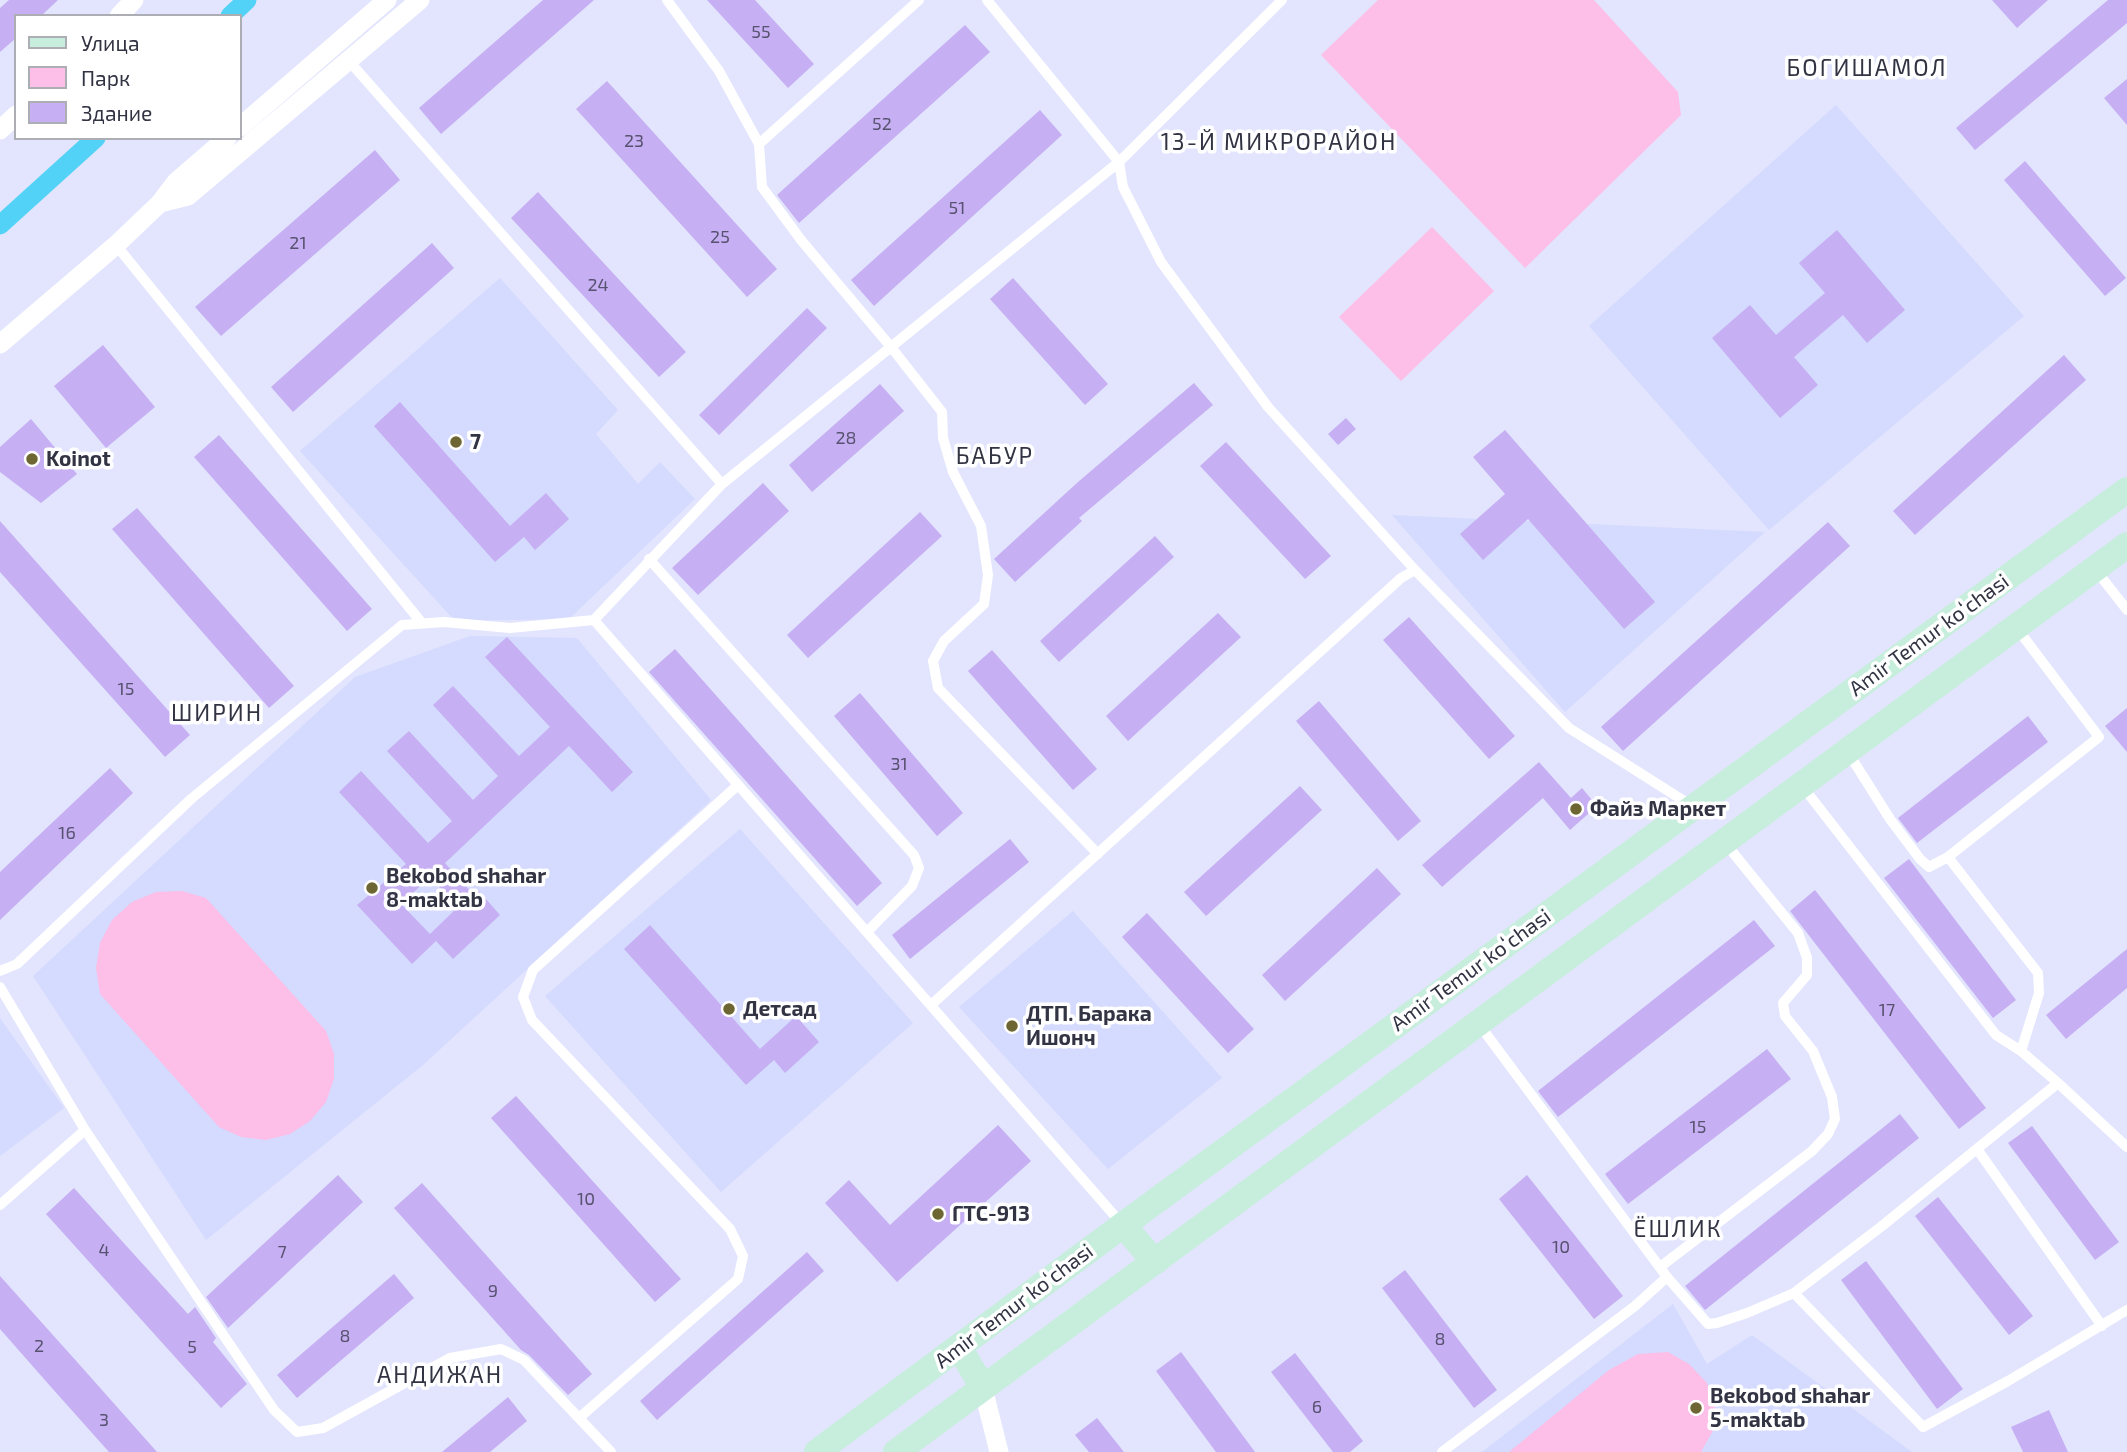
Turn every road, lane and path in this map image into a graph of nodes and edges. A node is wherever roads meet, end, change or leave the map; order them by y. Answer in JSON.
{"nodes":[{"id":1,"x":134,"y":0,"type":"edge"},
{"id":2,"x":387,"y":0,"type":"edge"},
{"id":3,"x":420,"y":0,"type":"edge"},
{"id":4,"x":667,"y":0,"type":"edge"},
{"id":5,"x":919,"y":0,"type":"edge"},
{"id":6,"x":986,"y":0,"type":"edge"},
{"id":7,"x":1282,"y":0,"type":"edge"},
{"id":8,"x":121,"y":14,"type":"edge"},
{"id":9,"x":349,"y":61,"type":"junction"},
{"id":10,"x":14,"y":117,"type":"edge"},
{"id":11,"x":242,"y":125,"type":"edge"},
{"id":12,"x":0,"y":130,"type":"edge"},
{"id":13,"x":225,"y":140,"type":"edge"},
{"id":14,"x":759,"y":144,"type":"junction"},
{"id":15,"x":1119,"y":162,"type":"junction"},
{"id":16,"x":160,"y":203,"type":"junction"},
{"id":17,"x":116,"y":245,"type":"junction"},
{"id":18,"x":0,"y":344,"type":"edge"},
{"id":19,"x":891,"y":347,"type":"junction"},
{"id":20,"x":722,"y":484,"type":"junction"},
{"id":21,"x":2127,"y":490,"type":"edge"},
{"id":22,"x":2127,"y":545,"type":"edge"},
{"id":23,"x":649,"y":559,"type":"junction"},
{"id":24,"x":2095,"y":568,"type":"junction"},
{"id":25,"x":1415,"y":570,"type":"junction"},
{"id":26,"x":2127,"y":610,"type":"edge"},
{"id":27,"x":594,"y":620,"type":"junction"},
{"id":28,"x":421,"y":622,"type":"junction"},
{"id":29,"x":2016,"y":626,"type":"junction"},
{"id":30,"x":1846,"y":751,"type":"junction"},
{"id":31,"x":1801,"y":784,"type":"junction"},
{"id":32,"x":738,"y":785,"type":"junction"},
{"id":33,"x":1693,"y":807,"type":"junction"},
{"id":34,"x":1723,"y":841,"type":"junction"},
{"id":35,"x":1098,"y":854,"type":"junction"},
{"id":36,"x":1948,"y":857,"type":"junction"},
{"id":37,"x":867,"y":932,"type":"junction"},
{"id":38,"x":0,"y":971,"type":"edge"},
{"id":39,"x":0,"y":987,"type":"edge"},
{"id":40,"x":931,"y":1005,"type":"junction"},
{"id":41,"x":1478,"y":1023,"type":"junction"},
{"id":42,"x":2021,"y":1051,"type":"junction"},
{"id":43,"x":2058,"y":1083,"type":"junction"},
{"id":44,"x":85,"y":1129,"type":"junction"},
{"id":45,"x":2127,"y":1147,"type":"edge"},
{"id":46,"x":1978,"y":1149,"type":"junction"},
{"id":47,"x":0,"y":1205,"type":"edge"},
{"id":48,"x":1123,"y":1225,"type":"junction"},
{"id":49,"x":1155,"y":1262,"type":"junction"},
{"id":50,"x":1660,"y":1267,"type":"junction"},
{"id":51,"x":1667,"y":1277,"type":"junction"},
{"id":52,"x":1794,"y":1293,"type":"junction"},
{"id":53,"x":2127,"y":1310,"type":"edge"},
{"id":54,"x":2102,"y":1326,"type":"junction"},
{"id":55,"x":959,"y":1347,"type":"junction"},
{"id":56,"x":983,"y":1388,"type":"junction"},
{"id":57,"x":579,"y":1419,"type":"junction"},
{"id":58,"x":611,"y":1452,"type":"edge"},
{"id":59,"x":817,"y":1452,"type":"edge"},
{"id":60,"x":896,"y":1452,"type":"edge"},
{"id":61,"x":999,"y":1452,"type":"edge"},
{"id":62,"x":1442,"y":1452,"type":"edge"}],
"edges":[{"from":1,"to":8,"type":"street"},
{"from":2,"to":11,"type":"street"},
{"from":3,"to":9,"type":"street"},
{"from":4,"to":14,"type":"lane"},
{"from":5,"to":14,"type":"lane"},
{"from":6,"to":15,"type":"lane"},
{"from":7,"to":15,"type":"lane"},
{"from":9,"to":16,"type":"street"},
{"from":9,"to":20,"type":"lane"},
{"from":10,"to":12,"type":"street"},
{"from":13,"to":16,"type":"street"},
{"from":14,"to":19,"type":"lane"},
{"from":15,"to":19,"type":"lane"},
{"from":15,"to":25,"type":"lane"},
{"from":16,"to":17,"type":"street"},
{"from":17,"to":18,"type":"street"},
{"from":17,"to":28,"type":"lane"},
{"from":19,"to":20,"type":"lane"},
{"from":19,"to":35,"type":"lane"},
{"from":20,"to":23,"type":"lane"},
{"from":21,"to":33,"type":"street","name":"Amir Temur koʻchasi"},
{"from":22,"to":24,"type":"street","name":"Amir Temur koʻchasi"},
{"from":23,"to":27,"type":"lane"},
{"from":23,"to":37,"type":"lane"},
{"from":24,"to":26,"type":"lane"},
{"from":24,"to":29,"type":"street","name":"Amir Temur koʻchasi"},
{"from":25,"to":33,"type":"lane"},
{"from":25,"to":35,"type":"lane"},
{"from":27,"to":28,"type":"lane"},
{"from":27,"to":32,"type":"lane"},
{"from":28,"to":38,"type":"lane"},
{"from":29,"to":30,"type":"street","name":"Amir Temur koʻchasi"},
{"from":29,"to":36,"type":"lane"},
{"from":30,"to":31,"type":"street","name":"Amir Temur koʻchasi"},
{"from":30,"to":36,"type":"lane"},
{"from":31,"to":34,"type":"street","name":"Amir Temur koʻchasi"},
{"from":31,"to":42,"type":"lane"},
{"from":32,"to":37,"type":"lane"},
{"from":32,"to":57,"type":"lane"},
{"from":33,"to":34,"type":"street"},
{"from":33,"to":48,"type":"street","name":"Amir Temur koʻchasi"},
{"from":34,"to":41,"type":"street","name":"Amir Temur koʻchasi"},
{"from":34,"to":50,"type":"lane"},
{"from":35,"to":40,"type":"lane"},
{"from":36,"to":42,"type":"lane"},
{"from":37,"to":40,"type":"lane"},
{"from":39,"to":44,"type":"lane"},
{"from":40,"to":48,"type":"lane"},
{"from":41,"to":49,"type":"street","name":"Amir Temur koʻchasi"},
{"from":41,"to":50,"type":"lane"},
{"from":42,"to":43,"type":"lane"},
{"from":43,"to":45,"type":"lane"},
{"from":43,"to":46,"type":"lane"},
{"from":44,"to":47,"type":"lane"},
{"from":44,"to":57,"type":"lane"},
{"from":46,"to":52,"type":"lane"},
{"from":46,"to":54,"type":"lane"},
{"from":48,"to":49,"type":"street"},
{"from":48,"to":55,"type":"street","name":"Amir Temur koʻchasi"},
{"from":49,"to":56,"type":"street","name":"Amir Temur koʻchasi"},
{"from":50,"to":51,"type":"lane"},
{"from":51,"to":52,"type":"lane"},
{"from":51,"to":62,"type":"lane"},
{"from":52,"to":54,"type":"lane"},
{"from":53,"to":54,"type":"lane"},
{"from":55,"to":56,"type":"street"},
{"from":55,"to":59,"type":"street","name":"Amir Temur koʻchasi"},
{"from":56,"to":60,"type":"street","name":"Amir Temur koʻchasi"},
{"from":56,"to":61,"type":"street"},
{"from":57,"to":58,"type":"lane"}]}
